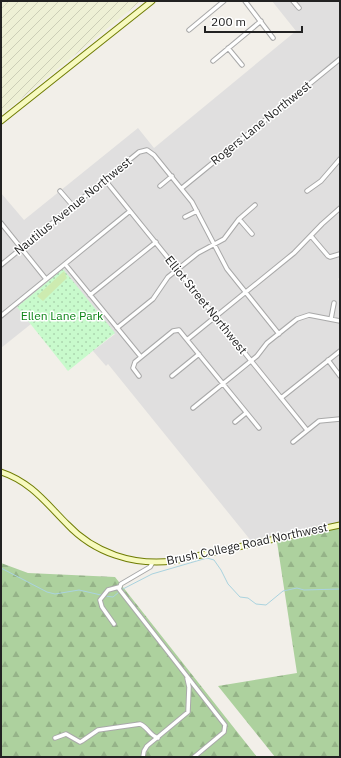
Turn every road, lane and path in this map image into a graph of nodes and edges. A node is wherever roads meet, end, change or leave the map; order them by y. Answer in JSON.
{"nodes":[{"id":1,"x":152,"y":1,"type":"edge"},
{"id":2,"x":224,"y":1,"type":"edge"},
{"id":3,"x":244,"y":1,"type":"edge"},
{"id":4,"x":293,"y":1,"type":"edge"},
{"id":5,"x":299,"y":8,"type":"dead end"},
{"id":6,"x":261,"y":22,"type":"junction"},
{"id":7,"x":189,"y":30,"type":"dead end"},
{"id":8,"x":273,"y":38,"type":"dead end"},
{"id":9,"x":228,"y":48,"type":"junction"},
{"id":10,"x":340,"y":59,"type":"edge"},
{"id":11,"x":213,"y":61,"type":"dead end"},
{"id":12,"x":242,"y":65,"type":"dead end"},
{"id":13,"x":1,"y":121,"type":"edge"},
{"id":14,"x":340,"y":159,"type":"edge"},
{"id":15,"x":172,"y":176,"type":"junction"},
{"id":16,"x":105,"y":180,"type":"junction"},
{"id":17,"x":160,"y":186,"type":"dead end"},
{"id":18,"x":182,"y":188,"type":"junction"},
{"id":19,"x":60,"y":191,"type":"dead end"},
{"id":20,"x":306,"y":191,"type":"dead end"},
{"id":21,"x":254,"y":205,"type":"dead end"},
{"id":22,"x":73,"y":206,"type":"junction"},
{"id":23,"x":340,"y":208,"type":"edge"},
{"id":24,"x":130,"y":211,"type":"junction"},
{"id":25,"x":197,"y":211,"type":"junction"},
{"id":26,"x":185,"y":217,"type":"dead end"},
{"id":27,"x":239,"y":219,"type":"junction"},
{"id":28,"x":1,"y":223,"type":"edge"},
{"id":29,"x":252,"y":234,"type":"dead end"},
{"id":30,"x":311,"y":236,"type":"junction"},
{"id":31,"x":156,"y":242,"type":"junction"},
{"id":32,"x":214,"y":244,"type":"junction"},
{"id":33,"x":21,"y":248,"type":"junction"},
{"id":34,"x":340,"y":254,"type":"edge"},
{"id":35,"x":65,"y":264,"type":"junction"},
{"id":36,"x":1,"y":265,"type":"edge"},
{"id":37,"x":177,"y":269,"type":"junction"},
{"id":38,"x":46,"y":279,"type":"junction"},
{"id":39,"x":245,"y":292,"type":"junction"},
{"id":40,"x":90,"y":295,"type":"junction"},
{"id":41,"x":334,"y":303,"type":"dead end"},
{"id":42,"x":1,"y":316,"type":"edge"},
{"id":43,"x":216,"y":316,"type":"junction"},
{"id":44,"x":331,"y":319,"type":"junction"},
{"id":45,"x":340,"y":321,"type":"edge"},
{"id":46,"x":118,"y":328,"type":"junction"},
{"id":47,"x":279,"y":334,"type":"junction"},
{"id":48,"x":188,"y":339,"type":"junction"},
{"id":49,"x":340,"y":351,"type":"edge"},
{"id":50,"x":199,"y":354,"type":"junction"},
{"id":51,"x":141,"y":357,"type":"junction"},
{"id":52,"x":328,"y":360,"type":"junction"},
{"id":53,"x":251,"y":361,"type":"junction"},
{"id":54,"x":139,"y":376,"type":"dead end"},
{"id":55,"x":172,"y":376,"type":"dead end"},
{"id":56,"x":340,"y":376,"type":"edge"},
{"id":57,"x":223,"y":384,"type":"junction"},
{"id":58,"x":281,"y":398,"type":"junction"},
{"id":59,"x":193,"y":408,"type":"dead end"},
{"id":60,"x":246,"y":413,"type":"junction"},
{"id":61,"x":340,"y":419,"type":"edge"},
{"id":62,"x":236,"y":422,"type":"dead end"},
{"id":63,"x":259,"y":428,"type":"dead end"},
{"id":64,"x":307,"y":430,"type":"junction"},
{"id":65,"x":293,"y":442,"type":"dead end"},
{"id":66,"x":1,"y":472,"type":"edge"},
{"id":67,"x":340,"y":525,"type":"edge"},
{"id":68,"x":153,"y":562,"type":"junction"},
{"id":69,"x":119,"y":587,"type":"junction"},
{"id":70,"x":114,"y":624,"type":"dead end"},
{"id":71,"x":187,"y":676,"type":"junction"},
{"id":72,"x":55,"y":738,"type":"dead end"},
{"id":73,"x":158,"y":738,"type":"junction"},
{"id":74,"x":143,"y":757,"type":"edge"},
{"id":75,"x":194,"y":757,"type":"edge"}],
"edges":[{"from":1,"to":13,"type":"street"},
{"from":2,"to":7,"type":"street"},
{"from":3,"to":6,"type":"street"},
{"from":4,"to":5,"type":"street"},
{"from":6,"to":8,"type":"street"},
{"from":6,"to":9,"type":"street"},
{"from":9,"to":11,"type":"street"},
{"from":9,"to":12,"type":"street"},
{"from":10,"to":18,"type":"street","name":"Rogers Lane Northwest"},
{"from":14,"to":20,"type":"street"},
{"from":15,"to":16,"type":"street","name":"Nautilus Avenue Northwest"},
{"from":15,"to":17,"type":"street"},
{"from":15,"to":18,"type":"street"},
{"from":16,"to":22,"type":"street","name":"Nautilus Avenue Northwest"},
{"from":16,"to":24,"type":"street","name":"Elliot Street Northwest"},
{"from":18,"to":25,"type":"street"},
{"from":19,"to":22,"type":"street"},
{"from":21,"to":27,"type":"street"},
{"from":22,"to":33,"type":"street","name":"Nautilus Avenue Northwest"},
{"from":23,"to":30,"type":"street"},
{"from":24,"to":31,"type":"street","name":"Elliot Street Northwest"},
{"from":24,"to":35,"type":"street"},
{"from":25,"to":26,"type":"street"},
{"from":25,"to":32,"type":"street"},
{"from":27,"to":29,"type":"street"},
{"from":27,"to":32,"type":"street"},
{"from":28,"to":33,"type":"street"},
{"from":30,"to":34,"type":"street"},
{"from":30,"to":39,"type":"street"},
{"from":31,"to":37,"type":"street","name":"Elliot Street Northwest"},
{"from":31,"to":40,"type":"street"},
{"from":32,"to":37,"type":"street"},
{"from":32,"to":39,"type":"street"},
{"from":33,"to":36,"type":"street","name":"Nautilus Avenue Northwest"},
{"from":33,"to":38,"type":"street"},
{"from":35,"to":38,"type":"street"},
{"from":35,"to":40,"type":"street"},
{"from":37,"to":43,"type":"street","name":"Elliot Street Northwest"},
{"from":37,"to":46,"type":"street"},
{"from":38,"to":42,"type":"street"},
{"from":39,"to":43,"type":"street"},
{"from":39,"to":47,"type":"street"},
{"from":40,"to":46,"type":"street"},
{"from":41,"to":44,"type":"street"},
{"from":43,"to":48,"type":"street"},
{"from":43,"to":53,"type":"street","name":"Elliot Street Northwest"},
{"from":44,"to":45,"type":"street"},
{"from":44,"to":47,"type":"street"},
{"from":46,"to":51,"type":"street"},
{"from":47,"to":53,"type":"street"},
{"from":48,"to":50,"type":"street"},
{"from":48,"to":51,"type":"street"},
{"from":49,"to":52,"type":"street"},
{"from":50,"to":55,"type":"street"},
{"from":50,"to":57,"type":"street"},
{"from":51,"to":54,"type":"street"},
{"from":52,"to":56,"type":"street"},
{"from":52,"to":58,"type":"street"},
{"from":53,"to":57,"type":"street"},
{"from":53,"to":58,"type":"street","name":"Elliot Street Northwest"},
{"from":57,"to":59,"type":"street"},
{"from":57,"to":60,"type":"street"},
{"from":58,"to":64,"type":"street","name":"Elliot Street Northwest"},
{"from":60,"to":62,"type":"street"},
{"from":60,"to":63,"type":"street"},
{"from":61,"to":64,"type":"street"},
{"from":64,"to":65,"type":"street"},
{"from":66,"to":68,"type":"street","name":"Brush College Road Northwest"},
{"from":67,"to":68,"type":"street","name":"Brush College Road Northwest"},
{"from":68,"to":69,"type":"street","name":"Brush College Road Northwest"},
{"from":69,"to":70,"type":"street","name":"Brush College Road Northwest"},
{"from":69,"to":71,"type":"street"},
{"from":71,"to":73,"type":"street"},
{"from":71,"to":75,"type":"street"},
{"from":72,"to":73,"type":"street"},
{"from":73,"to":74,"type":"street"}]}
